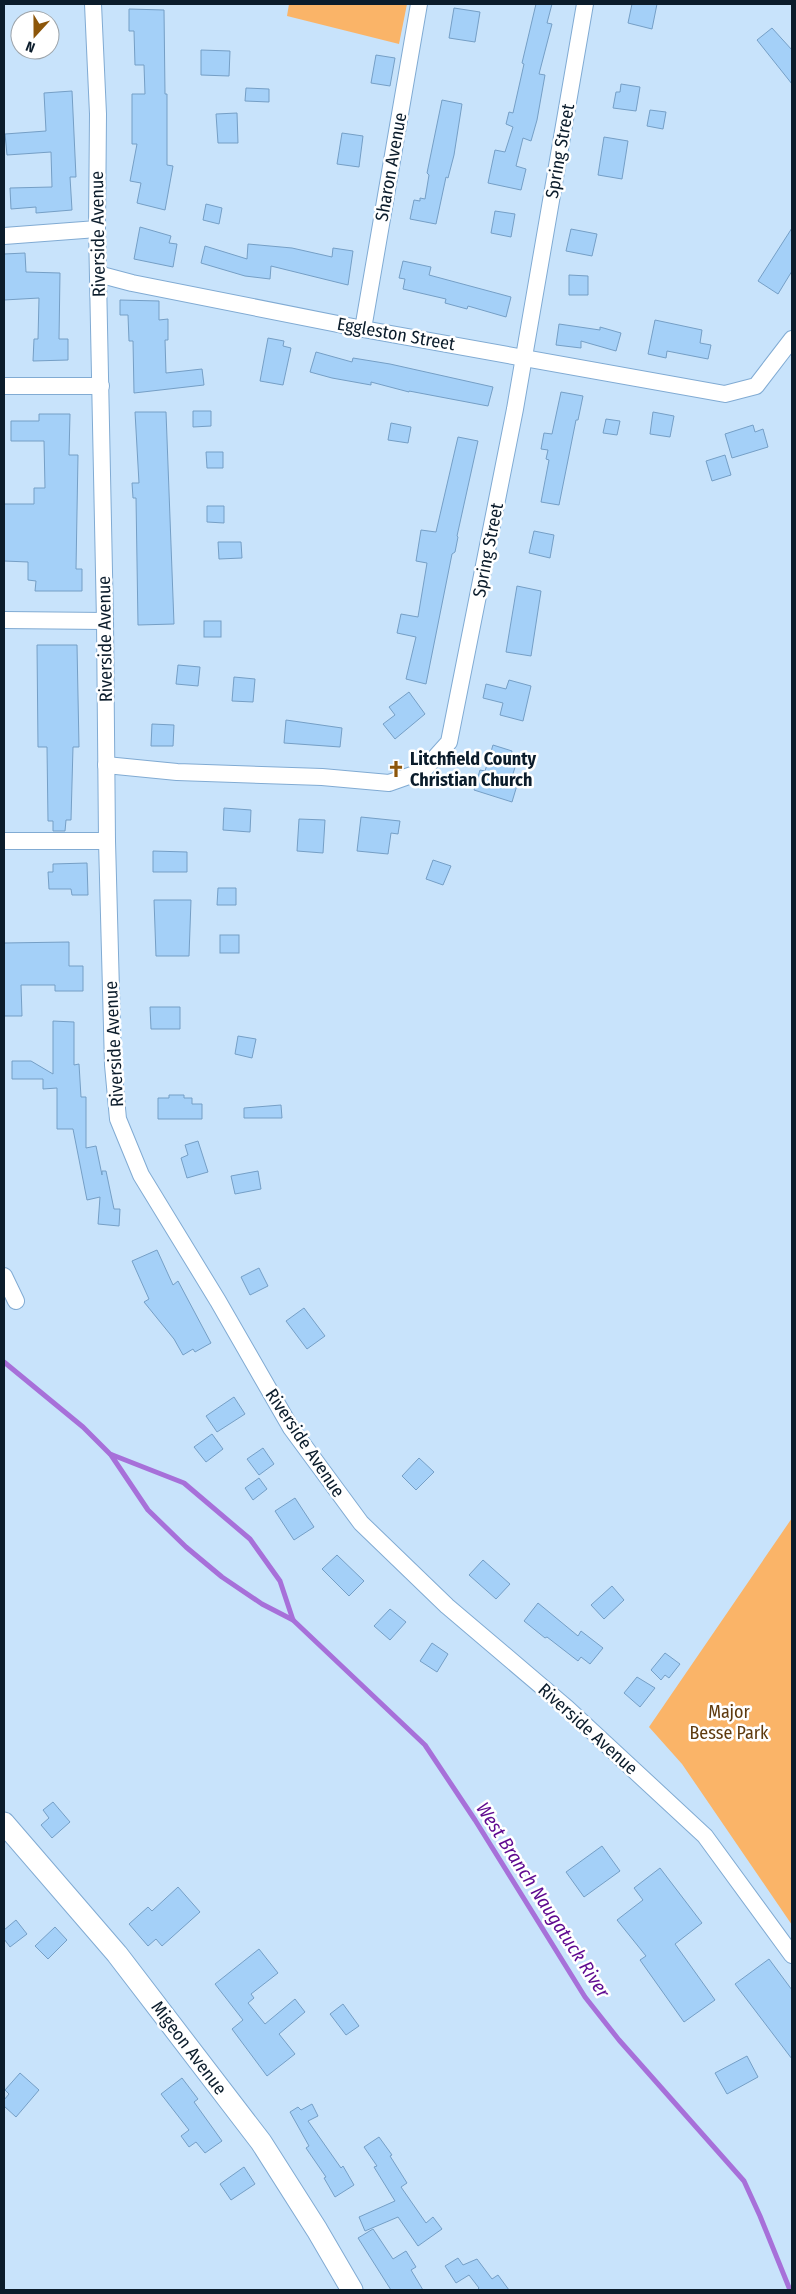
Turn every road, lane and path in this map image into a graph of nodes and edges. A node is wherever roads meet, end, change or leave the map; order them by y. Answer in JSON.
{"nodes":[{"id":1,"x":93,"y":4,"type":"edge"},
{"id":2,"x":419,"y":4,"type":"edge"},
{"id":3,"x":585,"y":4,"type":"edge"},
{"id":4,"x":97,"y":229,"type":"junction"},
{"id":5,"x":4,"y":236,"type":"edge"},
{"id":6,"x":98,"y":274,"type":"junction"},
{"id":7,"x":363,"y":329,"type":"junction"},
{"id":8,"x":792,"y":339,"type":"edge"},
{"id":9,"x":525,"y":357,"type":"junction"},
{"id":10,"x":4,"y":386,"type":"edge"},
{"id":11,"x":101,"y":386,"type":"junction"},
{"id":12,"x":4,"y":620,"type":"edge"},
{"id":13,"x":106,"y":621,"type":"junction"},
{"id":14,"x":106,"y":765,"type":"junction"},
{"id":15,"x":4,"y":841,"type":"edge"},
{"id":16,"x":107,"y":841,"type":"junction"},
{"id":17,"x":4,"y":1276,"type":"edge"},
{"id":18,"x":16,"y":1301,"type":"dead end"},
{"id":19,"x":4,"y":1823,"type":"edge"},
{"id":20,"x":792,"y":1955,"type":"edge"},
{"id":21,"x":352,"y":2290,"type":"edge"}],
"edges":[{"from":1,"to":4,"type":"street","name":"Riverside Avenue"},
{"from":2,"to":7,"type":"street","name":"Sharon Avenue"},
{"from":3,"to":9,"type":"street","name":"Spring Street"},
{"from":4,"to":5,"type":"street"},
{"from":4,"to":6,"type":"street","name":"Riverside Avenue"},
{"from":6,"to":7,"type":"street","name":"Eggleston Street"},
{"from":6,"to":11,"type":"street","name":"Riverside Avenue"},
{"from":7,"to":9,"type":"street","name":"Eggleston Street"},
{"from":8,"to":9,"type":"street","name":"Eggleston Street"},
{"from":9,"to":14,"type":"street","name":"Spring Street"},
{"from":10,"to":11,"type":"street"},
{"from":11,"to":13,"type":"street","name":"Riverside Avenue"},
{"from":12,"to":13,"type":"street"},
{"from":13,"to":14,"type":"street","name":"Riverside Avenue"},
{"from":14,"to":16,"type":"street","name":"Riverside Avenue"},
{"from":15,"to":16,"type":"street"},
{"from":16,"to":20,"type":"street","name":"Riverside Avenue"},
{"from":17,"to":18,"type":"street"},
{"from":19,"to":21,"type":"main road","name":"Migeon Avenue"}]}
